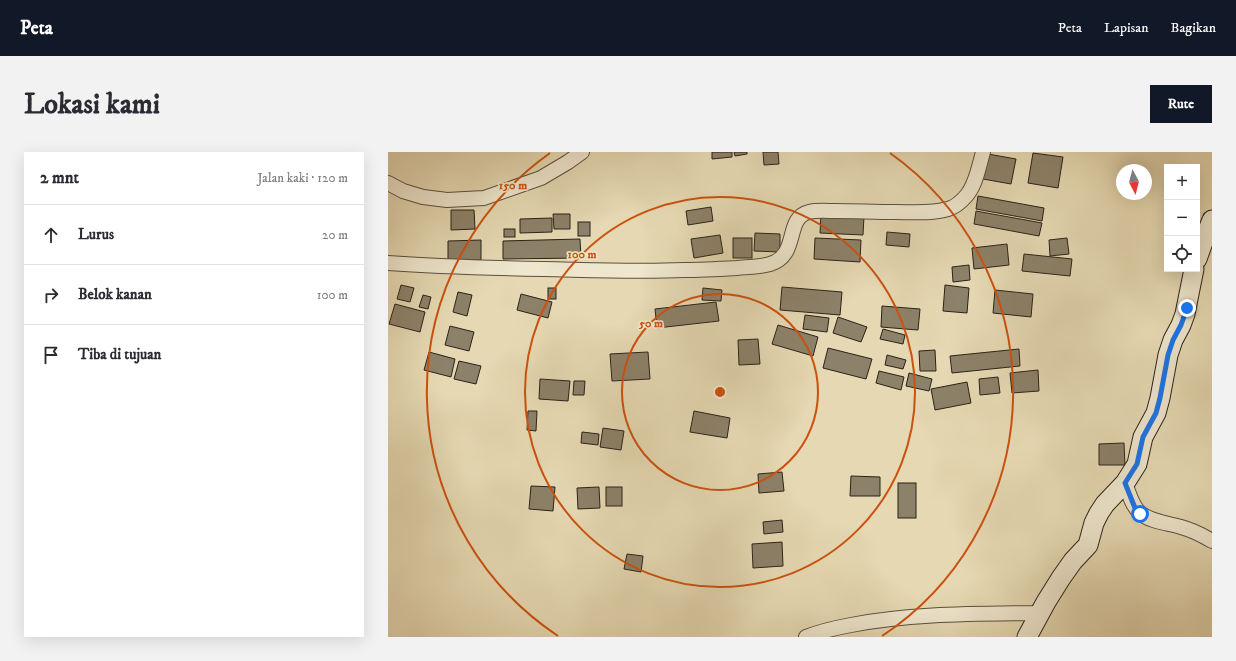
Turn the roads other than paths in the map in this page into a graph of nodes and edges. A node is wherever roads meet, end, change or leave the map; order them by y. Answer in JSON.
{"nodes":[{"id":1,"x":582,"y":152,"type":"edge"},
{"id":2,"x":983,"y":152,"type":"edge"},
{"id":3,"x":388,"y":183,"type":"edge"},
{"id":4,"x":1212,"y":220,"type":"edge"},
{"id":5,"x":1200,"y":251,"type":"edge"},
{"id":6,"x":388,"y":263,"type":"edge"},
{"id":7,"x":1193,"y":272,"type":"edge"},
{"id":8,"x":1125,"y":483,"type":"junction"},
{"id":9,"x":1212,"y":541,"type":"edge"},
{"id":10,"x":1040,"y":613,"type":"junction"},
{"id":11,"x":806,"y":637,"type":"edge"},
{"id":12,"x":1027,"y":637,"type":"edge"}],
"edges":[{"from":1,"to":3,"type":"street"},
{"from":2,"to":6,"type":"street"},
{"from":4,"to":5,"type":"street"},
{"from":7,"to":8,"type":"street"},
{"from":8,"to":9,"type":"street"},
{"from":8,"to":10,"type":"street"},
{"from":10,"to":11,"type":"street"},
{"from":10,"to":12,"type":"street"}]}
